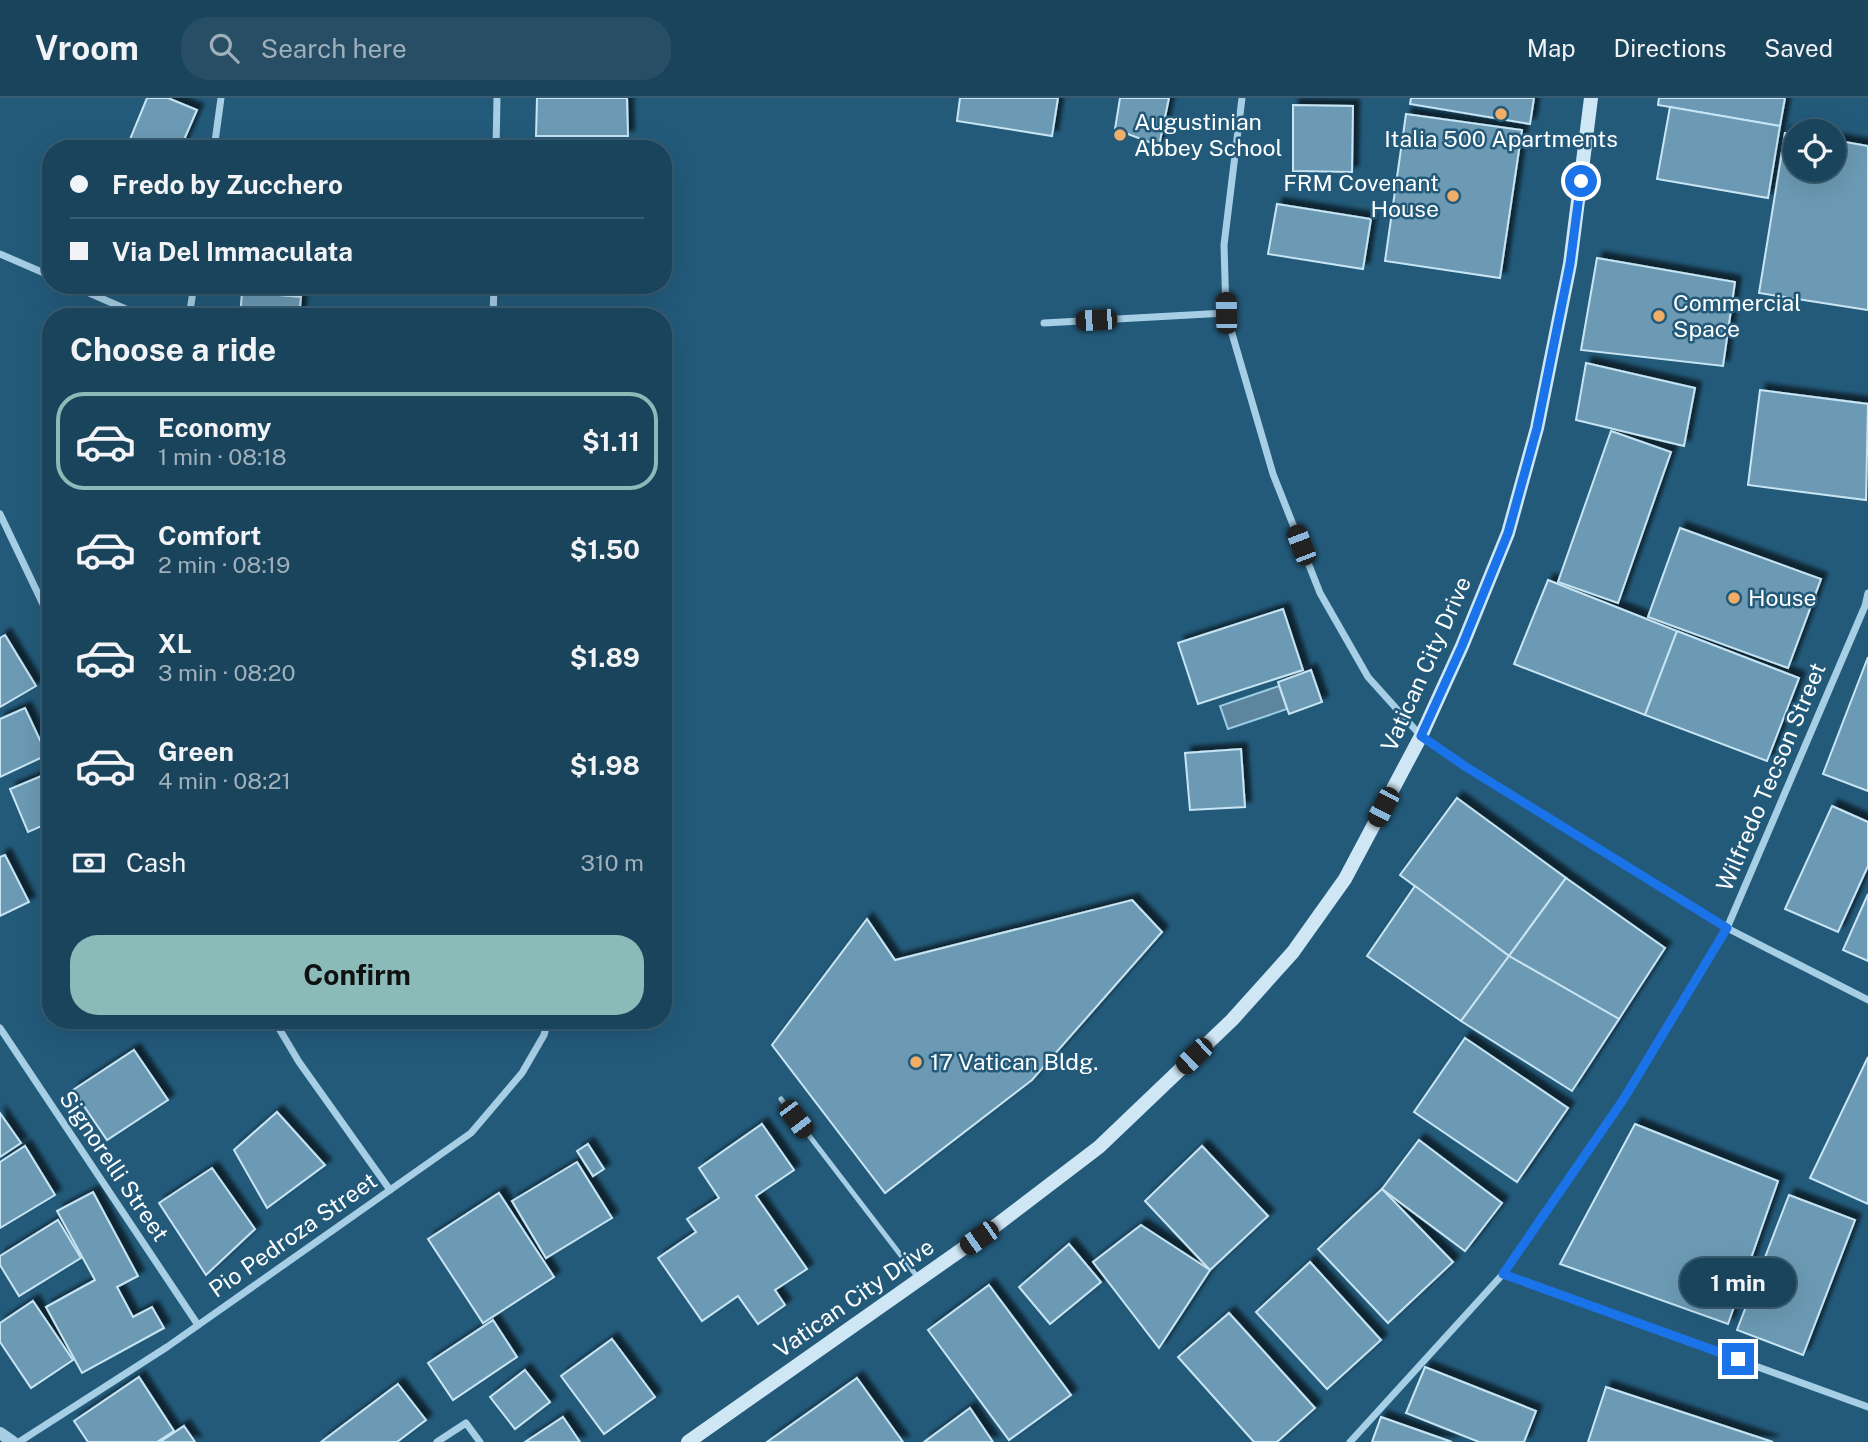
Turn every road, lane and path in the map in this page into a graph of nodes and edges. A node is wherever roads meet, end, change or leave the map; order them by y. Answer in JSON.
{"nodes":[{"id":1,"x":221,"y":98,"type":"edge"},
{"id":2,"x":497,"y":98,"type":"edge"},
{"id":3,"x":1242,"y":98,"type":"edge"},
{"id":4,"x":1591,"y":98,"type":"edge"},
{"id":5,"x":215,"y":140,"type":"edge"},
{"id":6,"x":496,"y":140,"type":"edge"},
{"id":7,"x":0,"y":254,"type":"edge"},
{"id":8,"x":42,"y":272,"type":"edge"},
{"id":9,"x":92,"y":294,"type":"edge"},
{"id":10,"x":123,"y":308,"type":"edge"},
{"id":11,"x":1226,"y":313,"type":"junction"},
{"id":12,"x":1044,"y":323,"type":"dead end"},
{"id":13,"x":0,"y":514,"type":"edge"},
{"id":14,"x":1868,"y":593,"type":"edge"},
{"id":15,"x":42,"y":602,"type":"edge"},
{"id":16,"x":1866,"y":607,"type":"edge"},
{"id":17,"x":1421,"y":736,"type":"junction"},
{"id":18,"x":1727,"y":928,"type":"junction"},
{"id":19,"x":1868,"y":1000,"type":"edge"},
{"id":20,"x":0,"y":1028,"type":"edge"},
{"id":21,"x":279,"y":1029,"type":"edge"},
{"id":22,"x":546,"y":1029,"type":"edge"},
{"id":23,"x":781,"y":1099,"type":"dead end"},
{"id":24,"x":390,"y":1190,"type":"junction"},
{"id":25,"x":1503,"y":1274,"type":"junction"},
{"id":26,"x":919,"y":1279,"type":"junction"},
{"id":27,"x":198,"y":1325,"type":"junction"},
{"id":28,"x":1868,"y":1407,"type":"edge"},
{"id":29,"x":0,"y":1433,"type":"edge"},
{"id":30,"x":13,"y":1442,"type":"edge"},
{"id":31,"x":19,"y":1442,"type":"edge"},
{"id":32,"x":437,"y":1442,"type":"edge"},
{"id":33,"x":480,"y":1442,"type":"edge"},
{"id":34,"x":688,"y":1442,"type":"edge"},
{"id":35,"x":1350,"y":1442,"type":"edge"}],
"edges":[{"from":1,"to":5,"type":"street"},
{"from":2,"to":6,"type":"street"},
{"from":3,"to":11,"type":"street"},
{"from":4,"to":17,"type":"main road","name":"Vatican City Drive"},
{"from":7,"to":8,"type":"street"},
{"from":9,"to":10,"type":"street"},
{"from":11,"to":12,"type":"street"},
{"from":11,"to":17,"type":"street"},
{"from":13,"to":15,"type":"street"},
{"from":14,"to":16,"type":"street","name":"Wilfredo Tecson Street"},
{"from":16,"to":18,"type":"street","name":"Wilfredo Tecson Street"},
{"from":17,"to":18,"type":"street"},
{"from":17,"to":26,"type":"main road","name":"Vatican City Drive"},
{"from":18,"to":19,"type":"street"},
{"from":18,"to":25,"type":"street","name":"Wilfredo Tecson Street"},
{"from":20,"to":27,"type":"street","name":"Signorelli Street"},
{"from":21,"to":24,"type":"street"},
{"from":22,"to":24,"type":"street","name":"Pio Pedroza Street"},
{"from":23,"to":26,"type":"lane"},
{"from":24,"to":27,"type":"street","name":"Pio Pedroza Street"},
{"from":25,"to":28,"type":"street"},
{"from":25,"to":35,"type":"street","name":"Wilfredo Tecson Street"},
{"from":26,"to":34,"type":"main road","name":"Vatican City Drive"},
{"from":27,"to":31,"type":"street","name":"Pio Pedroza Street"},
{"from":29,"to":30,"type":"street"},
{"from":32,"to":33,"type":"street"}]}
